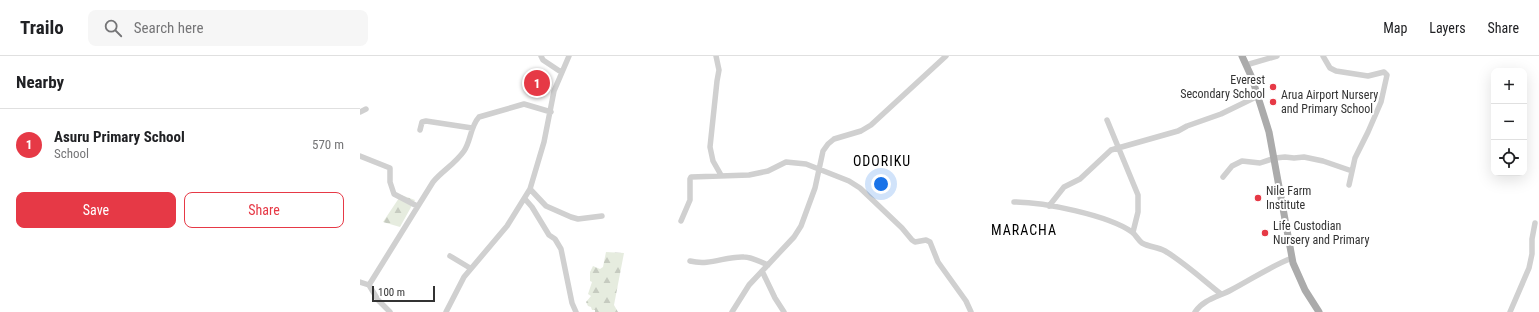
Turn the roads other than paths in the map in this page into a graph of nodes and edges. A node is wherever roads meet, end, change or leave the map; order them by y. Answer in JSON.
{"nodes":[{"id":1,"x":541,"y":56,"type":"edge"},
{"id":2,"x":569,"y":56,"type":"edge"},
{"id":3,"x":716,"y":56,"type":"edge"},
{"id":4,"x":946,"y":56,"type":"edge"},
{"id":5,"x":1242,"y":56,"type":"edge"},
{"id":6,"x":1277,"y":56,"type":"edge"},
{"id":7,"x":1323,"y":56,"type":"edge"},
{"id":8,"x":1246,"y":65,"type":"junction"},
{"id":9,"x":561,"y":72,"type":"junction"},
{"id":10,"x":1258,"y":96,"type":"junction"},
{"id":11,"x":366,"y":109,"type":"dead end"},
{"id":12,"x":360,"y":112,"type":"edge"},
{"id":13,"x":551,"y":112,"type":"junction"},
{"id":14,"x":1107,"y":120,"type":"dead end"},
{"id":15,"x":472,"y":128,"type":"junction"},
{"id":16,"x":420,"y":130,"type":"dead end"},
{"id":17,"x":1119,"y":147,"type":"junction"},
{"id":18,"x":360,"y":156,"type":"edge"},
{"id":19,"x":1275,"y":158,"type":"junction"},
{"id":20,"x":819,"y":169,"type":"junction"},
{"id":21,"x":1352,"y":171,"type":"junction"},
{"id":22,"x":721,"y":175,"type":"junction"},
{"id":23,"x":1223,"y":177,"type":"dead end"},
{"id":24,"x":1349,"y":184,"type":"dead end"},
{"id":25,"x":530,"y":189,"type":"junction"},
{"id":26,"x":525,"y":198,"type":"junction"},
{"id":27,"x":1014,"y":202,"type":"dead end"},
{"id":28,"x":417,"y":206,"type":"junction"},
{"id":29,"x":1049,"y":206,"type":"junction"},
{"id":30,"x":602,"y":216,"type":"dead end"},
{"id":31,"x":681,"y":221,"type":"dead end"},
{"id":32,"x":1535,"y":224,"type":"dead end"},
{"id":33,"x":1133,"y":232,"type":"junction"},
{"id":34,"x":450,"y":256,"type":"dead end"},
{"id":35,"x":1292,"y":258,"type":"junction"},
{"id":36,"x":690,"y":261,"type":"dead end"},
{"id":37,"x":768,"y":265,"type":"junction"},
{"id":38,"x":470,"y":268,"type":"junction"},
{"id":39,"x":762,"y":271,"type":"junction"},
{"id":40,"x":360,"y":282,"type":"edge"},
{"id":41,"x":369,"y":285,"type":"junction"},
{"id":42,"x":1221,"y":294,"type":"junction"},
{"id":43,"x":390,"y":312,"type":"edge"},
{"id":44,"x":446,"y":312,"type":"edge"},
{"id":45,"x":576,"y":312,"type":"edge"},
{"id":46,"x":732,"y":312,"type":"edge"},
{"id":47,"x":784,"y":312,"type":"edge"},
{"id":48,"x":971,"y":312,"type":"edge"},
{"id":49,"x":1194,"y":312,"type":"edge"},
{"id":50,"x":1319,"y":312,"type":"edge"},
{"id":51,"x":1510,"y":312,"type":"edge"}],
"edges":[{"from":1,"to":9,"type":"street"},
{"from":2,"to":9,"type":"street"},
{"from":3,"to":22,"type":"street"},
{"from":4,"to":20,"type":"street"},
{"from":5,"to":8,"type":"main road"},
{"from":6,"to":8,"type":"street"},
{"from":7,"to":21,"type":"street"},
{"from":8,"to":10,"type":"main road"},
{"from":9,"to":13,"type":"street"},
{"from":10,"to":17,"type":"street"},
{"from":10,"to":19,"type":"main road"},
{"from":11,"to":12,"type":"street"},
{"from":13,"to":15,"type":"street"},
{"from":13,"to":25,"type":"street"},
{"from":14,"to":17,"type":"street"},
{"from":15,"to":16,"type":"street"},
{"from":15,"to":28,"type":"street"},
{"from":17,"to":29,"type":"street"},
{"from":17,"to":33,"type":"street"},
{"from":18,"to":28,"type":"street"},
{"from":19,"to":21,"type":"street"},
{"from":19,"to":23,"type":"street"},
{"from":19,"to":35,"type":"main road"},
{"from":20,"to":22,"type":"street"},
{"from":20,"to":37,"type":"street"},
{"from":20,"to":48,"type":"street"},
{"from":21,"to":24,"type":"street"},
{"from":22,"to":31,"type":"street"},
{"from":25,"to":26,"type":"street"},
{"from":25,"to":30,"type":"street"},
{"from":26,"to":38,"type":"street"},
{"from":26,"to":45,"type":"street"},
{"from":27,"to":29,"type":"street"},
{"from":28,"to":41,"type":"street"},
{"from":29,"to":33,"type":"street"},
{"from":32,"to":51,"type":"street"},
{"from":33,"to":42,"type":"street"},
{"from":34,"to":38,"type":"street"},
{"from":35,"to":42,"type":"street"},
{"from":35,"to":50,"type":"main road"},
{"from":36,"to":37,"type":"street"},
{"from":37,"to":39,"type":"street"},
{"from":38,"to":44,"type":"street"},
{"from":39,"to":46,"type":"street"},
{"from":39,"to":47,"type":"street"},
{"from":40,"to":41,"type":"street"},
{"from":41,"to":43,"type":"street"},
{"from":42,"to":49,"type":"street"}]}
